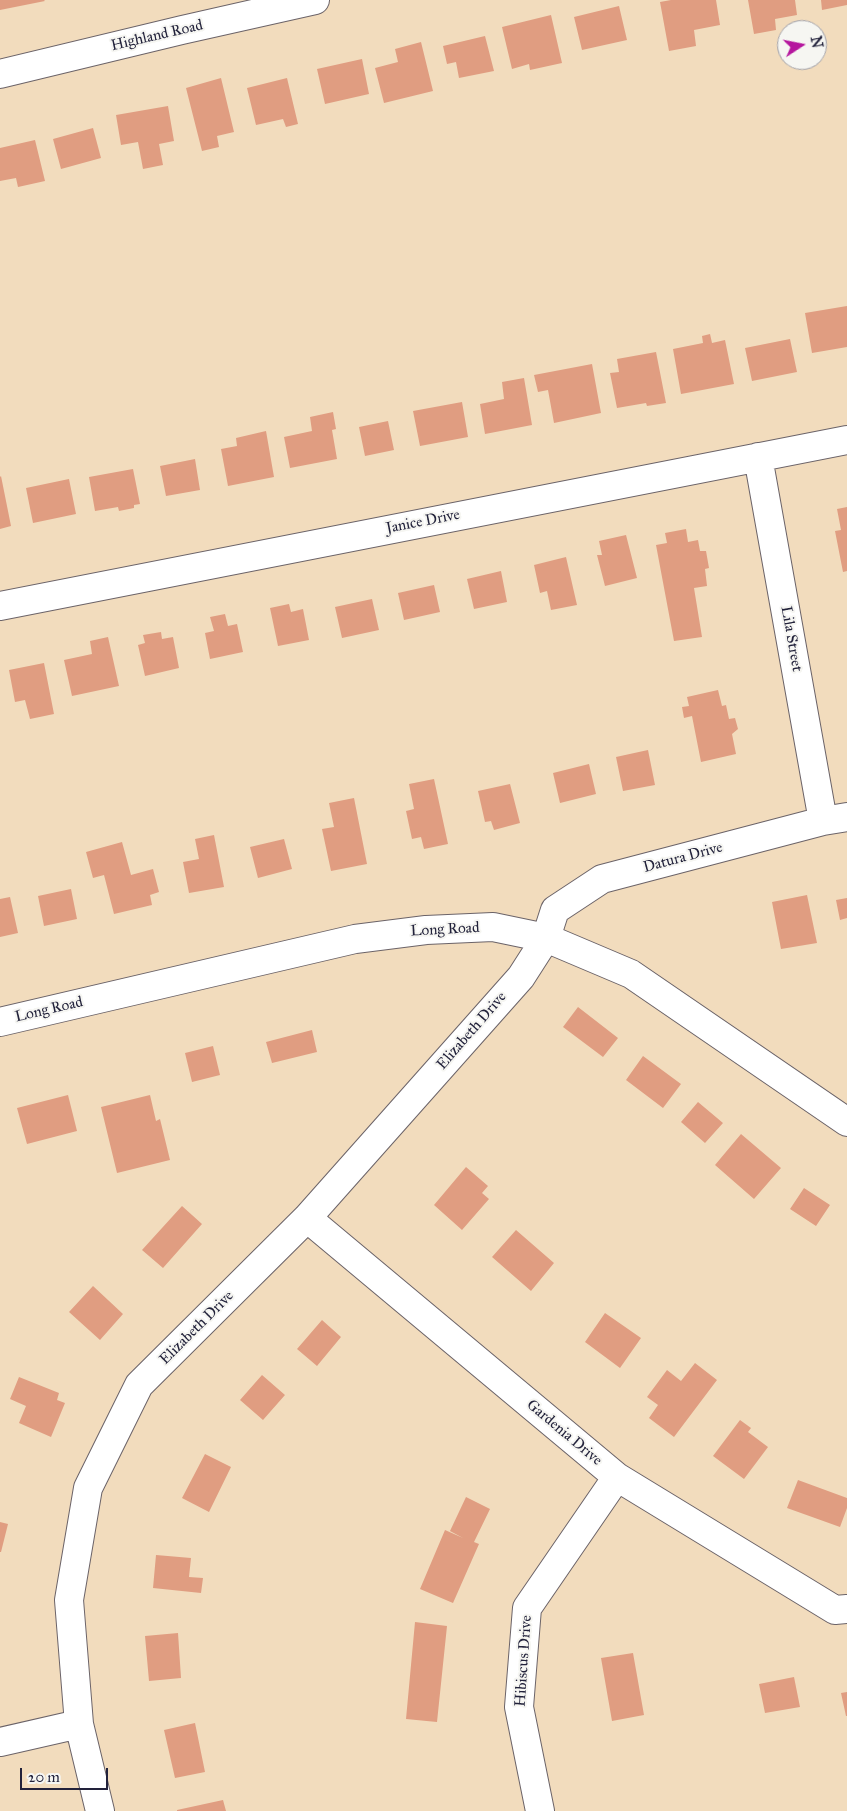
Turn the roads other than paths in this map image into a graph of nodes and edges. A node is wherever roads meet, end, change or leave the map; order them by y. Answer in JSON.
{"nodes":[{"id":1,"x":315,"y":0,"type":"edge"},
{"id":2,"x":0,"y":74,"type":"edge"},
{"id":3,"x":847,"y":440,"type":"edge"},
{"id":4,"x":758,"y":456,"type":"junction"},
{"id":5,"x":0,"y":606,"type":"edge"},
{"id":6,"x":835,"y":819,"type":"edge"},
{"id":7,"x":546,"y":938,"type":"junction"},
{"id":8,"x":0,"y":1022,"type":"edge"},
{"id":9,"x":847,"y":1122,"type":"edge"},
{"id":10,"x":307,"y":1218,"type":"junction"},
{"id":11,"x":617,"y":1478,"type":"junction"},
{"id":12,"x":847,"y":1609,"type":"edge"},
{"id":13,"x":79,"y":1724,"type":"junction"},
{"id":14,"x":0,"y":1742,"type":"edge"},
{"id":15,"x":100,"y":1811,"type":"edge"},
{"id":16,"x":540,"y":1811,"type":"edge"}],
"edges":[{"from":1,"to":2,"type":"street","name":"Highland Road"},
{"from":3,"to":4,"type":"street","name":"Janice Drive"},
{"from":4,"to":5,"type":"street","name":"Janice Drive"},
{"from":4,"to":6,"type":"street","name":"Lila Street"},
{"from":6,"to":7,"type":"street","name":"Datura Drive"},
{"from":7,"to":8,"type":"street","name":"Long Road"},
{"from":7,"to":9,"type":"street","name":"Long Road"},
{"from":7,"to":10,"type":"street","name":"Elizabeth Drive"},
{"from":10,"to":11,"type":"street","name":"Gardenia Drive"},
{"from":10,"to":13,"type":"street","name":"Elizabeth Drive"},
{"from":11,"to":12,"type":"street","name":"Gardenia Drive"},
{"from":11,"to":16,"type":"street","name":"Hibiscus Drive"},
{"from":13,"to":14,"type":"street"},
{"from":13,"to":15,"type":"street","name":"Elizabeth Drive"}]}
